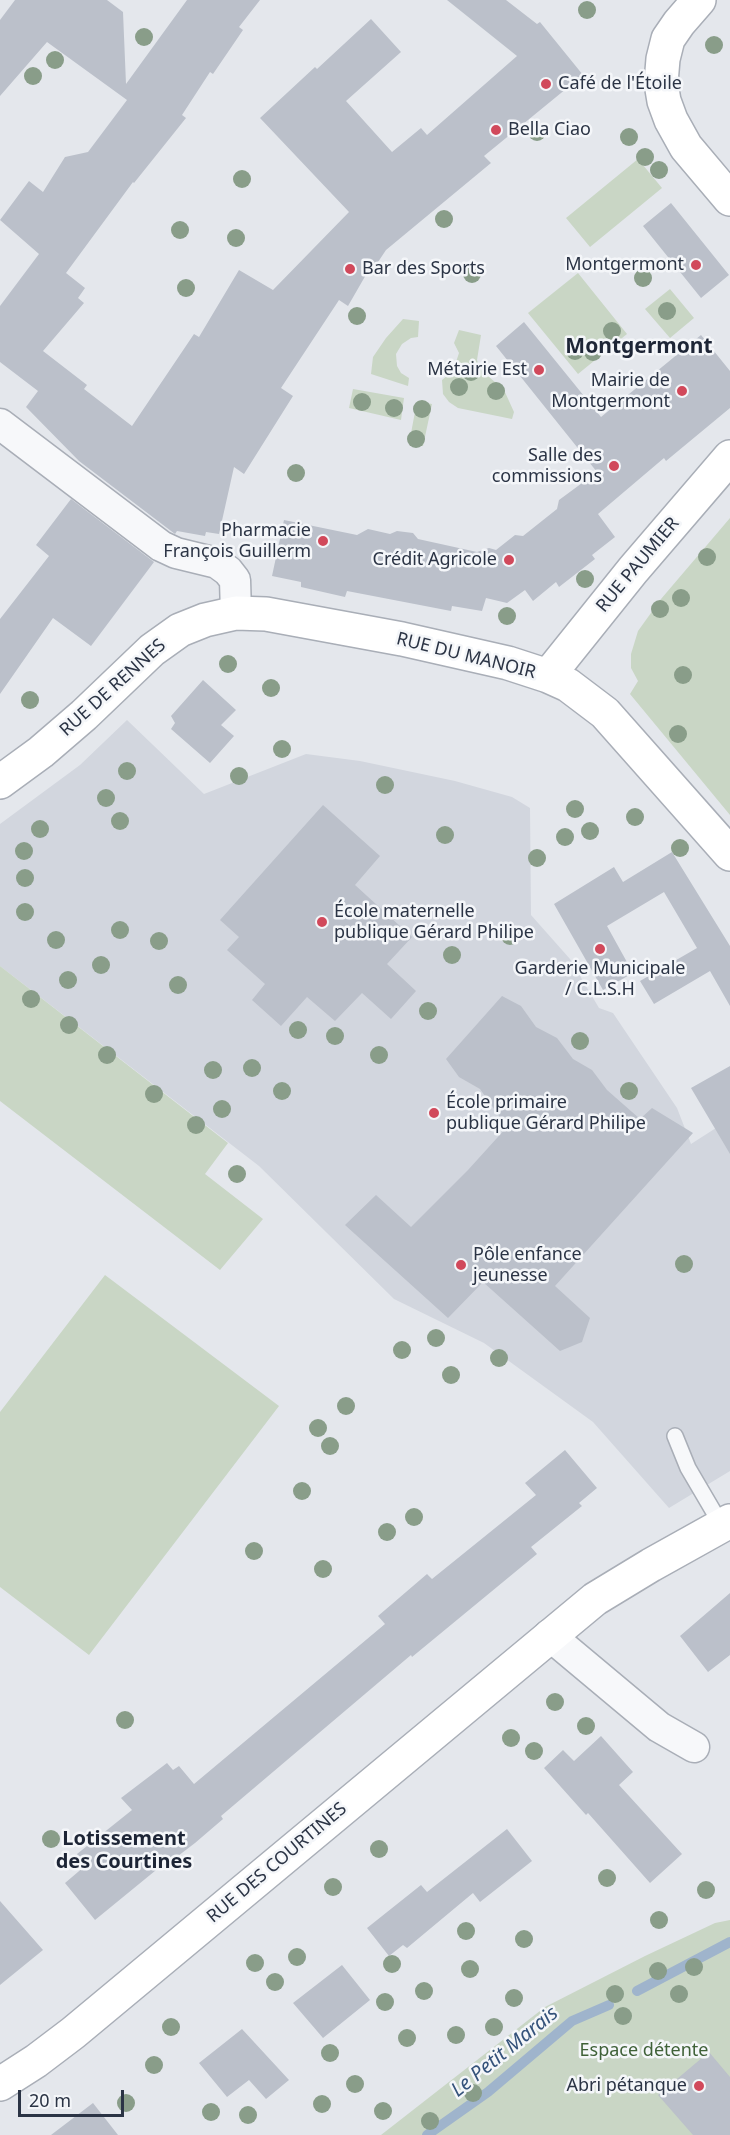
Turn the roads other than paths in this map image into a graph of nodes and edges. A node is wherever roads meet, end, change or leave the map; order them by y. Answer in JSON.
{"nodes":[{"id":1,"x":699,"y":0,"type":"edge"},
{"id":2,"x":730,"y":200,"type":"edge"},
{"id":3,"x":0,"y":424,"type":"edge"},
{"id":4,"x":730,"y":457,"type":"edge"},
{"id":5,"x":236,"y":614,"type":"junction"},
{"id":6,"x":548,"y":676,"type":"junction"},
{"id":7,"x":0,"y":782,"type":"edge"},
{"id":8,"x":730,"y":854,"type":"edge"},
{"id":9,"x":675,"y":1436,"type":"dead end"},
{"id":10,"x":726,"y":1523,"type":"edge"},
{"id":11,"x":549,"y":1635,"type":"junction"},
{"id":12,"x":694,"y":1747,"type":"dead end"},
{"id":13,"x":0,"y":2084,"type":"edge"}],
"edges":[{"from":1,"to":2,"type":"street"},
{"from":3,"to":5,"type":"street"},
{"from":4,"to":6,"type":"street","name":"RUE PAUMIER"},
{"from":5,"to":6,"type":"street","name":"RUE DU MANOIR"},
{"from":5,"to":7,"type":"street","name":"RUE DE RENNES"},
{"from":6,"to":8,"type":"street","name":"RUE DU MANOIR"},
{"from":9,"to":10,"type":"lane"},
{"from":10,"to":11,"type":"street","name":"RUE DES COURTINES"},
{"from":11,"to":12,"type":"street"},
{"from":11,"to":13,"type":"street","name":"RUE DES COURTINES"}]}
